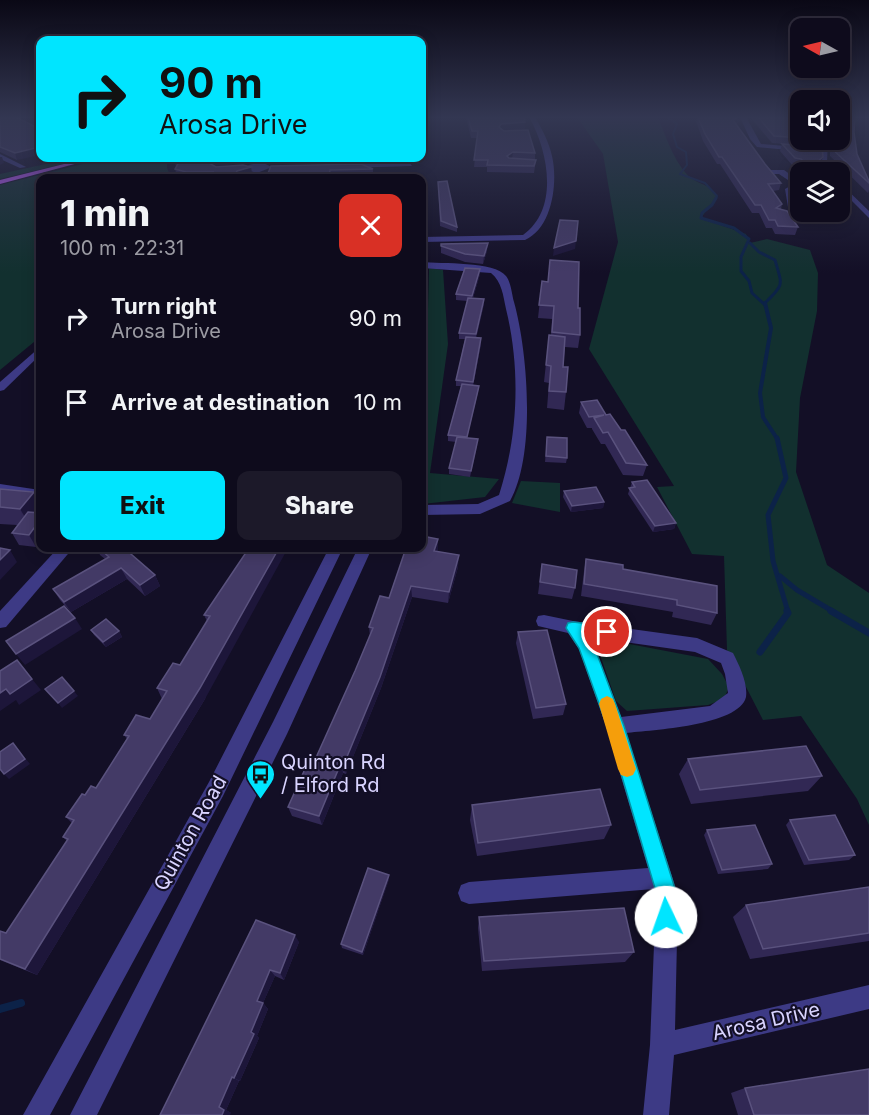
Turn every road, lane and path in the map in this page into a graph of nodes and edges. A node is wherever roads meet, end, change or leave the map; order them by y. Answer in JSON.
{"nodes":[{"id":1,"x":15,"y":169,"type":"edge"},
{"id":2,"x":51,"y":169,"type":"edge"},
{"id":3,"x":550,"y":169,"type":"edge"},
{"id":4,"x":11,"y":170,"type":"dead end"},
{"id":5,"x":767,"y":172,"type":"edge"},
{"id":6,"x":790,"y":178,"type":"edge"},
{"id":7,"x":0,"y":182,"type":"edge"},
{"id":8,"x":850,"y":196,"type":"edge"},
{"id":9,"x":779,"y":215,"type":"edge"},
{"id":10,"x":790,"y":215,"type":"edge"},
{"id":11,"x":869,"y":216,"type":"edge"},
{"id":12,"x":426,"y":240,"type":"edge"},
{"id":13,"x":426,"y":265,"type":"edge"},
{"id":14,"x":36,"y":354,"type":"edge"},
{"id":15,"x":0,"y":388,"type":"edge"},
{"id":16,"x":0,"y":488,"type":"edge"},
{"id":17,"x":36,"y":493,"type":"edge"},
{"id":18,"x":426,"y":510,"type":"edge"},
{"id":19,"x":62,"y":552,"type":"edge"},
{"id":20,"x":334,"y":552,"type":"edge"},
{"id":21,"x":357,"y":552,"type":"edge"},
{"id":22,"x":544,"y":621,"type":"dead end"},
{"id":23,"x":0,"y":622,"type":"edge"},
{"id":24,"x":573,"y":628,"type":"junction"},
{"id":25,"x":615,"y":726,"type":"junction"},
{"id":26,"x":663,"y":878,"type":"junction"},
{"id":27,"x":469,"y":893,"type":"dead end"},
{"id":28,"x":869,"y":997,"type":"edge"},
{"id":29,"x":662,"y":1044,"type":"junction"},
{"id":30,"x":36,"y":1115,"type":"edge"},
{"id":31,"x":83,"y":1115,"type":"edge"},
{"id":32,"x":656,"y":1115,"type":"edge"}],
"edges":[{"from":1,"to":4,"type":"main road"},
{"from":2,"to":7,"type":"main road"},
{"from":3,"to":12,"type":"street"},
{"from":5,"to":6,"type":"street"},
{"from":8,"to":11,"type":"street"},
{"from":9,"to":10,"type":"street"},
{"from":13,"to":18,"type":"street"},
{"from":14,"to":15,"type":"street"},
{"from":16,"to":17,"type":"street"},
{"from":19,"to":23,"type":"street"},
{"from":20,"to":30,"type":"street","name":"Quinton Road"},
{"from":21,"to":31,"type":"street","name":"Quinton Road"},
{"from":22,"to":24,"type":"street"},
{"from":24,"to":25,"type":"street"},
{"from":24,"to":25,"type":"street"},
{"from":25,"to":26,"type":"street"},
{"from":26,"to":27,"type":"street"},
{"from":26,"to":29,"type":"street"},
{"from":28,"to":29,"type":"street","name":"Arosa Drive"},
{"from":29,"to":32,"type":"street"}]}
